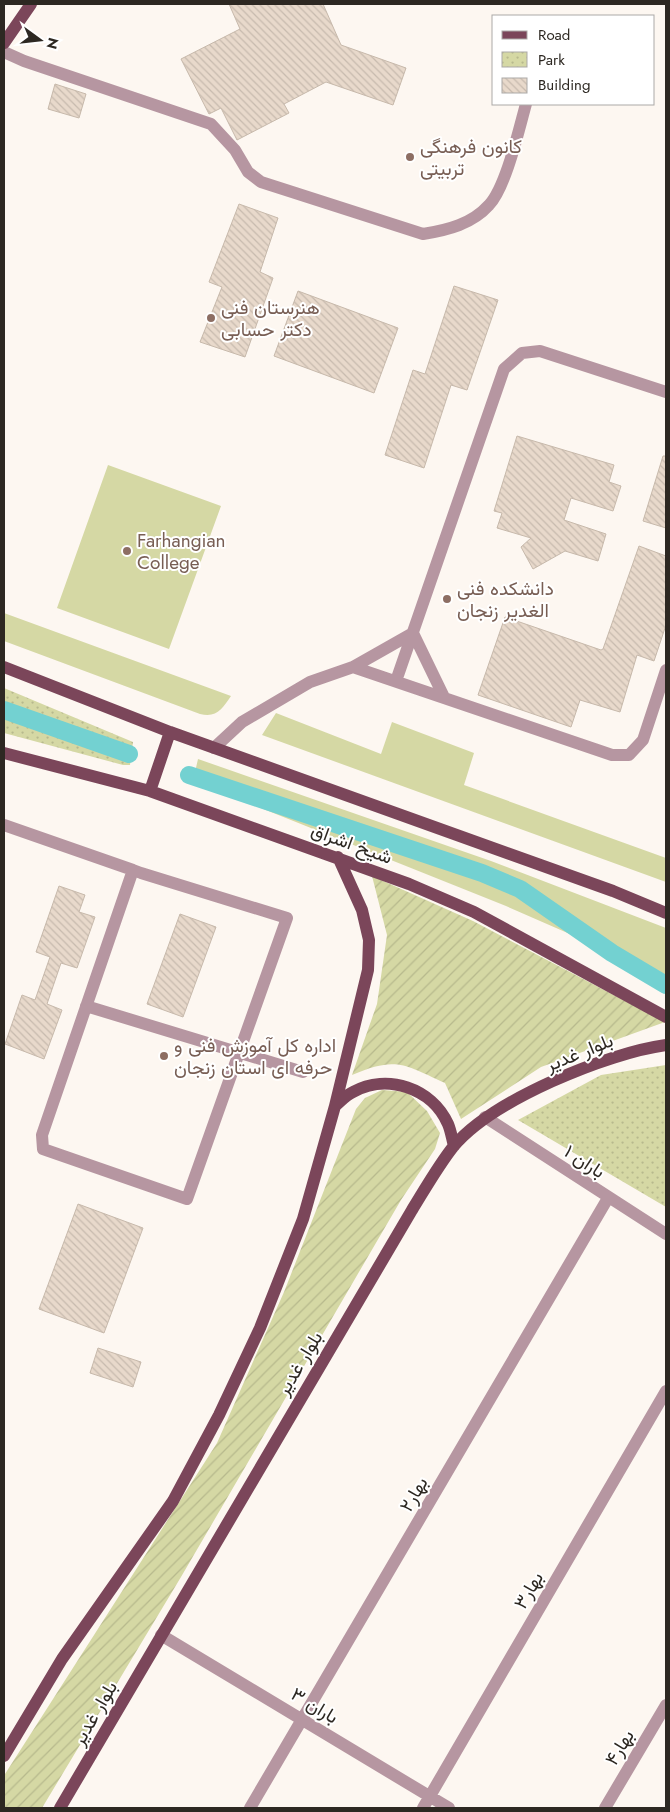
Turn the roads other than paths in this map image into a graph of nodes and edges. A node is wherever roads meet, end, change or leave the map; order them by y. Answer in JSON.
{"nodes":[{"id":1,"x":31,"y":4,"type":"edge"},
{"id":2,"x":4,"y":43,"type":"edge"},
{"id":3,"x":4,"y":52,"type":"edge"},
{"id":4,"x":526,"y":105,"type":"edge"},
{"id":5,"x":666,"y":392,"type":"edge"},
{"id":6,"x":413,"y":633,"type":"junction"},
{"id":7,"x":353,"y":666,"type":"junction"},
{"id":8,"x":4,"y":667,"type":"edge"},
{"id":9,"x":666,"y":670,"type":"edge"},
{"id":10,"x":396,"y":681,"type":"junction"},
{"id":11,"x":444,"y":697,"type":"junction"},
{"id":12,"x":170,"y":732,"type":"junction"},
{"id":13,"x":214,"y":748,"type":"junction"},
{"id":14,"x":4,"y":753,"type":"edge"},
{"id":15,"x":150,"y":791,"type":"junction"},
{"id":16,"x":4,"y":824,"type":"edge"},
{"id":17,"x":338,"y":857,"type":"junction"},
{"id":18,"x":133,"y":870,"type":"junction"},
{"id":19,"x":666,"y":913,"type":"edge"},
{"id":20,"x":86,"y":1006,"type":"junction"},
{"id":21,"x":666,"y":1017,"type":"edge"},
{"id":22,"x":666,"y":1045,"type":"edge"},
{"id":23,"x":239,"y":1053,"type":"junction"},
{"id":24,"x":303,"y":1072,"type":"dead end"},
{"id":25,"x":335,"y":1106,"type":"junction"},
{"id":26,"x":485,"y":1117,"type":"junction"},
{"id":27,"x":454,"y":1146,"type":"junction"},
{"id":28,"x":608,"y":1198,"type":"junction"},
{"id":29,"x":666,"y":1234,"type":"edge"},
{"id":30,"x":666,"y":1391,"type":"edge"},
{"id":31,"x":161,"y":1635,"type":"junction"},
{"id":32,"x":666,"y":1705,"type":"edge"},
{"id":33,"x":302,"y":1720,"type":"junction"},
{"id":34,"x":4,"y":1756,"type":"edge"},
{"id":35,"x":430,"y":1797,"type":"junction"},
{"id":36,"x":60,"y":1808,"type":"edge"},
{"id":37,"x":250,"y":1808,"type":"edge"},
{"id":38,"x":423,"y":1808,"type":"edge"},
{"id":39,"x":449,"y":1808,"type":"edge"},
{"id":40,"x":605,"y":1808,"type":"edge"}],
"edges":[{"from":1,"to":2,"type":"main road"},
{"from":3,"to":4,"type":"street"},
{"from":5,"to":6,"type":"street"},
{"from":6,"to":7,"type":"street"},
{"from":6,"to":10,"type":"street"},
{"from":6,"to":11,"type":"street"},
{"from":7,"to":10,"type":"street"},
{"from":7,"to":13,"type":"street"},
{"from":8,"to":12,"type":"main road"},
{"from":9,"to":11,"type":"street"},
{"from":10,"to":11,"type":"street"},
{"from":12,"to":13,"type":"main road"},
{"from":12,"to":15,"type":"main road"},
{"from":13,"to":19,"type":"main road"},
{"from":14,"to":15,"type":"main road","name":"شیخ اشراق"},
{"from":15,"to":17,"type":"main road","name":"شیخ اشراق"},
{"from":16,"to":18,"type":"street"},
{"from":17,"to":21,"type":"main road","name":"شیخ اشراق"},
{"from":17,"to":25,"type":"main road"},
{"from":18,"to":20,"type":"street"},
{"from":18,"to":23,"type":"street"},
{"from":20,"to":23,"type":"street"},
{"from":20,"to":23,"type":"street"},
{"from":22,"to":26,"type":"main road","name":"بلوار غدیر"},
{"from":23,"to":24,"type":"street"},
{"from":25,"to":27,"type":"main road"},
{"from":25,"to":34,"type":"main road"},
{"from":26,"to":27,"type":"main road","name":"بلوار غدیر"},
{"from":26,"to":28,"type":"street","name":"باران ۱"},
{"from":27,"to":31,"type":"main road","name":"بلوار غدیر"},
{"from":28,"to":29,"type":"street","name":"باران ۱"},
{"from":28,"to":33,"type":"street","name":"بهار۲"},
{"from":30,"to":35,"type":"street","name":"بهار۳"},
{"from":31,"to":33,"type":"street","name":"باران ۳"},
{"from":31,"to":36,"type":"main road","name":"بلوار غدیر"},
{"from":32,"to":40,"type":"street","name":"بهار۴"},
{"from":33,"to":35,"type":"street","name":"باران ۳"},
{"from":33,"to":37,"type":"street","name":"بهار۲"},
{"from":35,"to":38,"type":"street","name":"بهار۳"},
{"from":35,"to":39,"type":"street","name":"باران ۳"}]}
